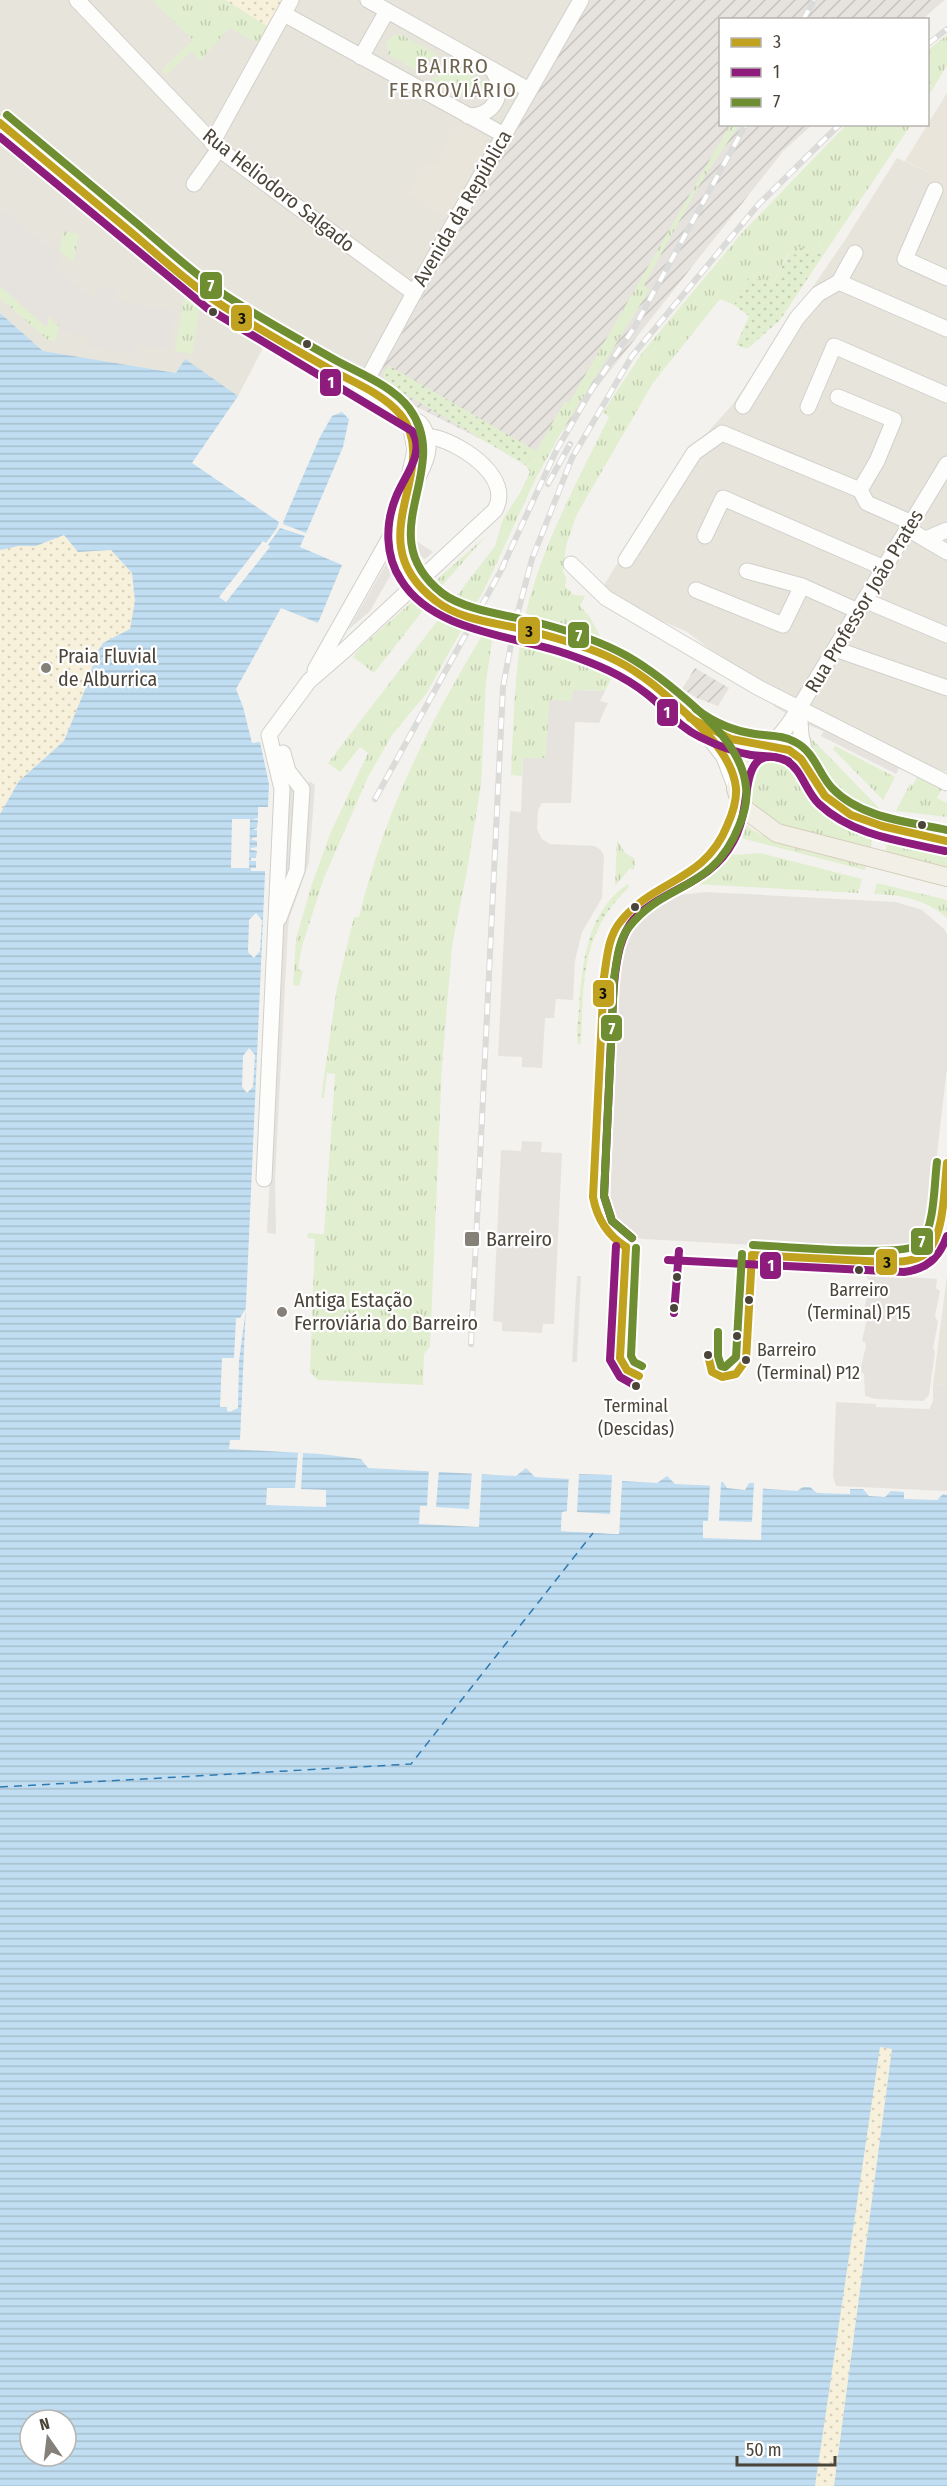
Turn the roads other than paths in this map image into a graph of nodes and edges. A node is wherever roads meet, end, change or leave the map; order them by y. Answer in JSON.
{"nodes":[{"id":1,"x":77,"y":0,"type":"edge"},
{"id":2,"x":291,"y":0,"type":"edge"},
{"id":3,"x":581,"y":0,"type":"edge"},
{"id":4,"x":378,"y":4,"type":"edge"},
{"id":5,"x":284,"y":14,"type":"junction"},
{"id":6,"x":361,"y":57,"type":"junction"},
{"id":7,"x":493,"y":70,"type":"junction"},
{"id":8,"x":529,"y":90,"type":"junction"},
{"id":9,"x":468,"y":116,"type":"junction"},
{"id":10,"x":0,"y":123,"type":"edge"},
{"id":11,"x":504,"y":135,"type":"junction"},
{"id":12,"x":216,"y":146,"type":"junction"},
{"id":13,"x":194,"y":184,"type":"dead end"},
{"id":14,"x":935,"y":190,"type":"dead end"},
{"id":15,"x":855,"y":253,"type":"dead end"},
{"id":16,"x":947,"y":278,"type":"edge"},
{"id":17,"x":839,"y":282,"type":"junction"},
{"id":18,"x":414,"y":293,"type":"junction"},
{"id":19,"x":947,"y":329,"type":"edge"},
{"id":20,"x":363,"y":387,"type":"junction"},
{"id":21,"x":947,"y":394,"type":"edge"},
{"id":22,"x":837,"y":397,"type":"dead end"},
{"id":23,"x":743,"y":406,"type":"dead end"},
{"id":24,"x":808,"y":407,"type":"dead end"},
{"id":25,"x":420,"y":436,"type":"junction"},
{"id":26,"x":947,"y":464,"type":"edge"},
{"id":27,"x":860,"y":490,"type":"junction"},
{"id":28,"x":910,"y":526,"type":"junction"},
{"id":29,"x":947,"y":530,"type":"edge"},
{"id":30,"x":392,"y":534,"type":"dead end"},
{"id":31,"x":705,"y":536,"type":"dead end"},
{"id":32,"x":926,"y":539,"type":"junction"},
{"id":33,"x":947,"y":552,"type":"edge"},
{"id":34,"x":626,"y":560,"type":"dead end"},
{"id":35,"x":571,"y":564,"type":"dead end"},
{"id":36,"x":884,"y":568,"type":"junction"},
{"id":37,"x":747,"y":571,"type":"dead end"},
{"id":38,"x":802,"y":586,"type":"junction"},
{"id":39,"x":696,"y":590,"type":"dead end"},
{"id":40,"x":861,"y":606,"type":"junction"},
{"id":41,"x":947,"y":635,"type":"edge"},
{"id":42,"x":835,"y":649,"type":"junction"},
{"id":43,"x":309,"y":681,"type":"junction"},
{"id":44,"x":947,"y":688,"type":"edge"},
{"id":45,"x":799,"y":708,"type":"junction"},
{"id":46,"x":697,"y":723,"type":"junction"},
{"id":47,"x":765,"y":745,"type":"junction"},
{"id":48,"x":809,"y":771,"type":"junction"},
{"id":49,"x":947,"y":783,"type":"edge"},
{"id":50,"x":736,"y":789,"type":"junction"},
{"id":51,"x":947,"y":841,"type":"edge"},
{"id":52,"x":947,"y":877,"type":"edge"},
{"id":53,"x":264,"y":1179,"type":"dead end"}],
"edges":[{"from":1,"to":12,"type":"street","name":"Rua Heliodoro Salgado"},
{"from":2,"to":5,"type":"street"},
{"from":3,"to":8,"type":"street","name":"Avenida da República"},
{"from":4,"to":6,"type":"street"},
{"from":4,"to":7,"type":"street"},
{"from":5,"to":6,"type":"street"},
{"from":5,"to":12,"type":"street"},
{"from":6,"to":9,"type":"street"},
{"from":7,"to":8,"type":"street"},
{"from":7,"to":9,"type":"street"},
{"from":8,"to":11,"type":"street","name":"Avenida da República"},
{"from":9,"to":11,"type":"street"},
{"from":10,"to":20,"type":"street"},
{"from":11,"to":18,"type":"street","name":"Avenida da República"},
{"from":12,"to":13,"type":"street"},
{"from":12,"to":18,"type":"street","name":"Rua Heliodoro Salgado"},
{"from":14,"to":16,"type":"street"},
{"from":15,"to":17,"type":"street"},
{"from":17,"to":19,"type":"street"},
{"from":17,"to":23,"type":"street"},
{"from":18,"to":20,"type":"street","name":"Avenida da República"},
{"from":20,"to":25,"type":"street"},
{"from":21,"to":24,"type":"street"},
{"from":22,"to":27,"type":"street"},
{"from":25,"to":43,"type":"street"},
{"from":25,"to":46,"type":"street","bridge":true},
{"from":26,"to":28,"type":"street","name":"Rua Professor João Prates"},
{"from":27,"to":28,"type":"street"},
{"from":27,"to":34,"type":"street"},
{"from":28,"to":32,"type":"street"},
{"from":28,"to":36,"type":"street","name":"Rua Professor João Prates"},
{"from":29,"to":32,"type":"street"},
{"from":30,"to":43,"type":"street"},
{"from":31,"to":36,"type":"street"},
{"from":32,"to":33,"type":"street"},
{"from":35,"to":45,"type":"street"},
{"from":36,"to":40,"type":"street","name":"Rua Professor João Prates"},
{"from":37,"to":38,"type":"street"},
{"from":38,"to":39,"type":"street"},
{"from":38,"to":40,"type":"street"},
{"from":40,"to":41,"type":"street"},
{"from":40,"to":42,"type":"street","name":"Rua Professor João Prates"},
{"from":42,"to":44,"type":"street"},
{"from":42,"to":45,"type":"street","name":"Rua Professor João Prates"},
{"from":43,"to":53,"type":"street"},
{"from":45,"to":47,"type":"street","name":"Rua Professor João Prates"},
{"from":45,"to":48,"type":"street"},
{"from":45,"to":49,"type":"street"},
{"from":46,"to":47,"type":"street"},
{"from":46,"to":50,"type":"street"},
{"from":47,"to":48,"type":"main road"},
{"from":47,"to":50,"type":"main road"},
{"from":48,"to":51,"type":"main road"},
{"from":50,"to":52,"type":"main road"}]}
